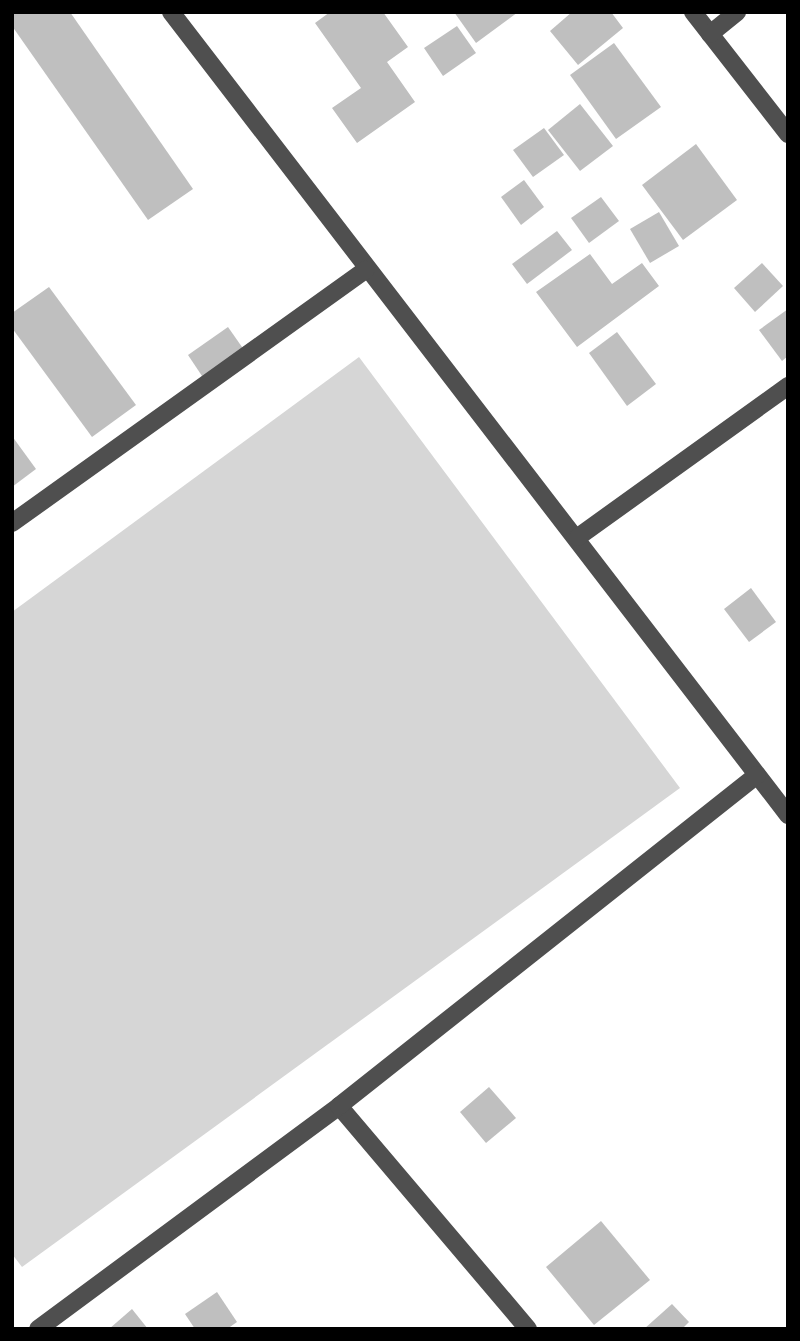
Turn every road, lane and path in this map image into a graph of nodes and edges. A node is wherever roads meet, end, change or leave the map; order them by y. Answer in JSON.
{"nodes":[{"id":1,"x":171,"y":12,"type":"edge"},
{"id":2,"x":693,"y":12,"type":"edge"},
{"id":3,"x":737,"y":12,"type":"edge"},
{"id":4,"x":710,"y":34,"type":"junction"},
{"id":5,"x":788,"y":134,"type":"edge"},
{"id":6,"x":366,"y":270,"type":"junction"},
{"id":7,"x":788,"y":386,"type":"edge"},
{"id":8,"x":12,"y":523,"type":"edge"},
{"id":9,"x":578,"y":537,"type":"junction"},
{"id":10,"x":757,"y":775,"type":"junction"},
{"id":11,"x":788,"y":815,"type":"edge"},
{"id":12,"x":339,"y":1106,"type":"junction"},
{"id":13,"x":38,"y":1329,"type":"edge"},
{"id":14,"x":528,"y":1329,"type":"edge"}],
"edges":[{"from":1,"to":6,"type":"street"},
{"from":2,"to":4,"type":"street"},
{"from":3,"to":4,"type":"street"},
{"from":4,"to":5,"type":"street"},
{"from":6,"to":8,"type":"street"},
{"from":6,"to":9,"type":"street"},
{"from":7,"to":9,"type":"street"},
{"from":9,"to":10,"type":"street"},
{"from":10,"to":11,"type":"street"},
{"from":10,"to":12,"type":"street"},
{"from":12,"to":13,"type":"street"},
{"from":12,"to":14,"type":"street"}]}
